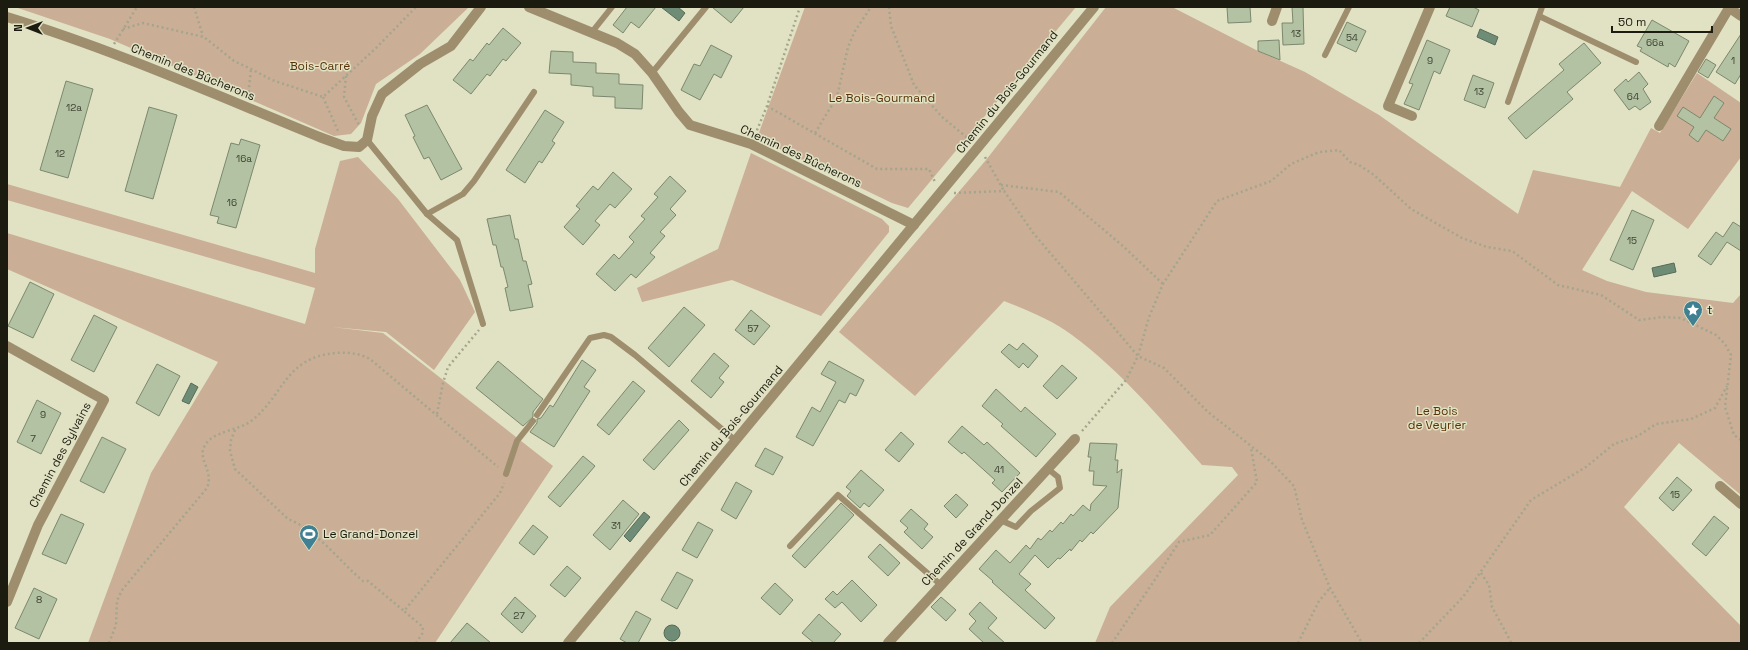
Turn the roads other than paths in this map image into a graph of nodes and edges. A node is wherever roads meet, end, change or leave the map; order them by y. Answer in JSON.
{"nodes":[{"id":1,"x":481,"y":7,"type":"edge"},
{"id":2,"x":529,"y":7,"type":"edge"},
{"id":3,"x":612,"y":7,"type":"edge"},
{"id":4,"x":706,"y":7,"type":"edge"},
{"id":5,"x":1094,"y":7,"type":"edge"},
{"id":6,"x":1277,"y":7,"type":"edge"},
{"id":7,"x":1348,"y":7,"type":"edge"},
{"id":8,"x":1430,"y":7,"type":"edge"},
{"id":9,"x":1542,"y":7,"type":"edge"},
{"id":10,"x":1729,"y":7,"type":"edge"},
{"id":11,"x":1539,"y":16,"type":"junction"},
{"id":12,"x":1741,"y":16,"type":"edge"},
{"id":13,"x":7,"y":17,"type":"edge"},
{"id":14,"x":1272,"y":20,"type":"dead end"},
{"id":15,"x":592,"y":32,"type":"junction"},
{"id":16,"x":1325,"y":54,"type":"dead end"},
{"id":17,"x":1636,"y":62,"type":"dead end"},
{"id":18,"x":652,"y":73,"type":"junction"},
{"id":19,"x":534,"y":92,"type":"dead end"},
{"id":20,"x":1508,"y":102,"type":"dead end"},
{"id":21,"x":1412,"y":116,"type":"dead end"},
{"id":22,"x":1659,"y":126,"type":"dead end"},
{"id":23,"x":366,"y":140,"type":"junction"},
{"id":24,"x":427,"y":214,"type":"junction"},
{"id":25,"x":914,"y":225,"type":"junction"},
{"id":26,"x":484,"y":324,"type":"road end"},
{"id":27,"x":7,"y":346,"type":"edge"},
{"id":28,"x":537,"y":415,"type":"dead end"},
{"id":29,"x":533,"y":421,"type":"dead end"},
{"id":30,"x":1075,"y":439,"type":"road end"},
{"id":31,"x":736,"y":441,"type":"junction"},
{"id":32,"x":1048,"y":469,"type":"junction"},
{"id":33,"x":506,"y":474,"type":"road end"},
{"id":34,"x":1720,"y":486,"type":"dead end"},
{"id":35,"x":1741,"y":504,"type":"edge"},
{"id":36,"x":1000,"y":520,"type":"junction"},
{"id":37,"x":790,"y":546,"type":"dead end"},
{"id":38,"x":941,"y":585,"type":"junction"},
{"id":39,"x":7,"y":602,"type":"edge"},
{"id":40,"x":568,"y":643,"type":"edge"},
{"id":41,"x":888,"y":643,"type":"edge"}],
"edges":[{"from":1,"to":23,"type":"street"},
{"from":2,"to":15,"type":"street","name":"Chemin des Bûcherons"},
{"from":3,"to":15,"type":"lane"},
{"from":4,"to":18,"type":"lane"},
{"from":5,"to":25,"type":"street","name":"Chemin du Bois-Gourmand"},
{"from":6,"to":14,"type":"street"},
{"from":7,"to":16,"type":"lane"},
{"from":8,"to":21,"type":"street"},
{"from":9,"to":11,"type":"lane"},
{"from":10,"to":12,"type":"street"},
{"from":10,"to":22,"type":"street"},
{"from":11,"to":17,"type":"lane"},
{"from":11,"to":20,"type":"lane"},
{"from":13,"to":23,"type":"street","name":"Chemin des Bûcherons"},
{"from":15,"to":18,"type":"street","name":"Chemin des Bûcherons"},
{"from":18,"to":25,"type":"street","name":"Chemin des Bûcherons"},
{"from":19,"to":24,"type":"lane"},
{"from":23,"to":24,"type":"lane"},
{"from":24,"to":26,"type":"lane"},
{"from":25,"to":31,"type":"street","name":"Chemin du Bois-Gourmand"},
{"from":27,"to":39,"type":"street","name":"Chemin des Sylvains"},
{"from":28,"to":31,"type":"lane"},
{"from":29,"to":33,"type":"lane"},
{"from":30,"to":32,"type":"street","name":"Chemin de Grand-Donzel"},
{"from":31,"to":40,"type":"street","name":"Chemin du Bois-Gourmand"},
{"from":32,"to":36,"type":"street","name":"Chemin de Grand-Donzel"},
{"from":32,"to":36,"type":"lane"},
{"from":34,"to":35,"type":"street"},
{"from":36,"to":38,"type":"street","name":"Chemin de Grand-Donzel"},
{"from":37,"to":38,"type":"lane"},
{"from":38,"to":41,"type":"street","name":"Chemin de Grand-Donzel"}]}
